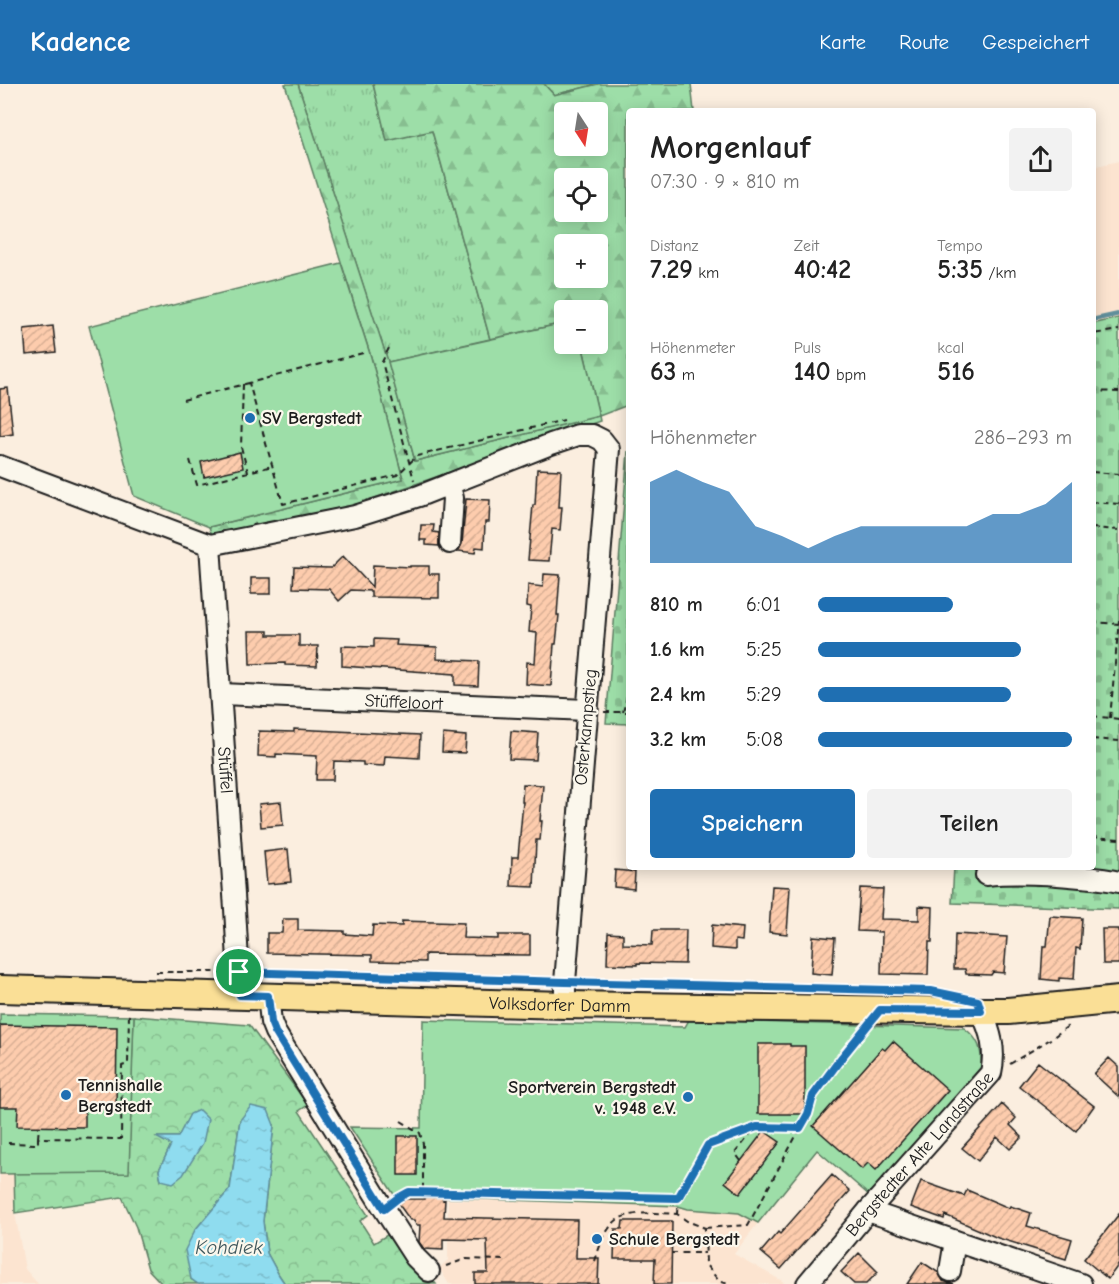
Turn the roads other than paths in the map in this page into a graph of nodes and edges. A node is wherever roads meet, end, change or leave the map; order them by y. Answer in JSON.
{"nodes":[{"id":1,"x":0,"y":466,"type":"edge"},
{"id":2,"x":449,"y":484,"type":"junction"},
{"id":3,"x":450,"y":543,"type":"dead end"},
{"id":4,"x":210,"y":545,"type":"junction"},
{"id":5,"x":221,"y":694,"type":"junction"},
{"id":6,"x":587,"y":710,"type":"junction"},
{"id":7,"x":986,"y":875,"type":"dead end"},
{"id":8,"x":1119,"y":882,"type":"edge"},
{"id":9,"x":240,"y":984,"type":"junction"},
{"id":10,"x":0,"y":989,"type":"edge"},
{"id":11,"x":565,"y":994,"type":"junction"},
{"id":12,"x":268,"y":996,"type":"junction"},
{"id":13,"x":1119,"y":1000,"type":"edge"},
{"id":14,"x":981,"y":1011,"type":"junction"},
{"id":15,"x":868,"y":1211,"type":"junction"},
{"id":16,"x":955,"y":1241,"type":"junction"},
{"id":17,"x":429,"y":1271,"type":"road end"},
{"id":18,"x":950,"y":1271,"type":"dead end"},
{"id":19,"x":807,"y":1284,"type":"edge"},
{"id":20,"x":1081,"y":1284,"type":"edge"}],
"edges":[{"from":1,"to":4,"type":"street"},
{"from":2,"to":3,"type":"street"},
{"from":2,"to":4,"type":"street"},
{"from":2,"to":6,"type":"street","name":"Osterkampstieg"},
{"from":4,"to":5,"type":"street","name":"Stüffel"},
{"from":5,"to":6,"type":"street","name":"Stüffeloort"},
{"from":5,"to":9,"type":"street","name":"Stüffel"},
{"from":6,"to":11,"type":"street","name":"Osterkampstieg"},
{"from":7,"to":8,"type":"street"},
{"from":9,"to":10,"type":"main road","name":"Volksdorfer Damm"},
{"from":9,"to":12,"type":"main road","name":"Volksdorfer Damm"},
{"from":11,"to":12,"type":"main road","name":"Volksdorfer Damm"},
{"from":11,"to":14,"type":"main road","name":"Volksdorfer Damm"},
{"from":12,"to":17,"type":"street"},
{"from":13,"to":14,"type":"main road","name":"Volksdorfer Damm"},
{"from":14,"to":15,"type":"street","name":"Bergstedter Alte Landstraße"},
{"from":15,"to":16,"type":"street"},
{"from":15,"to":19,"type":"street","name":"Bergstedter Alte Landstraße"},
{"from":16,"to":18,"type":"street"},
{"from":16,"to":20,"type":"street"}]}
